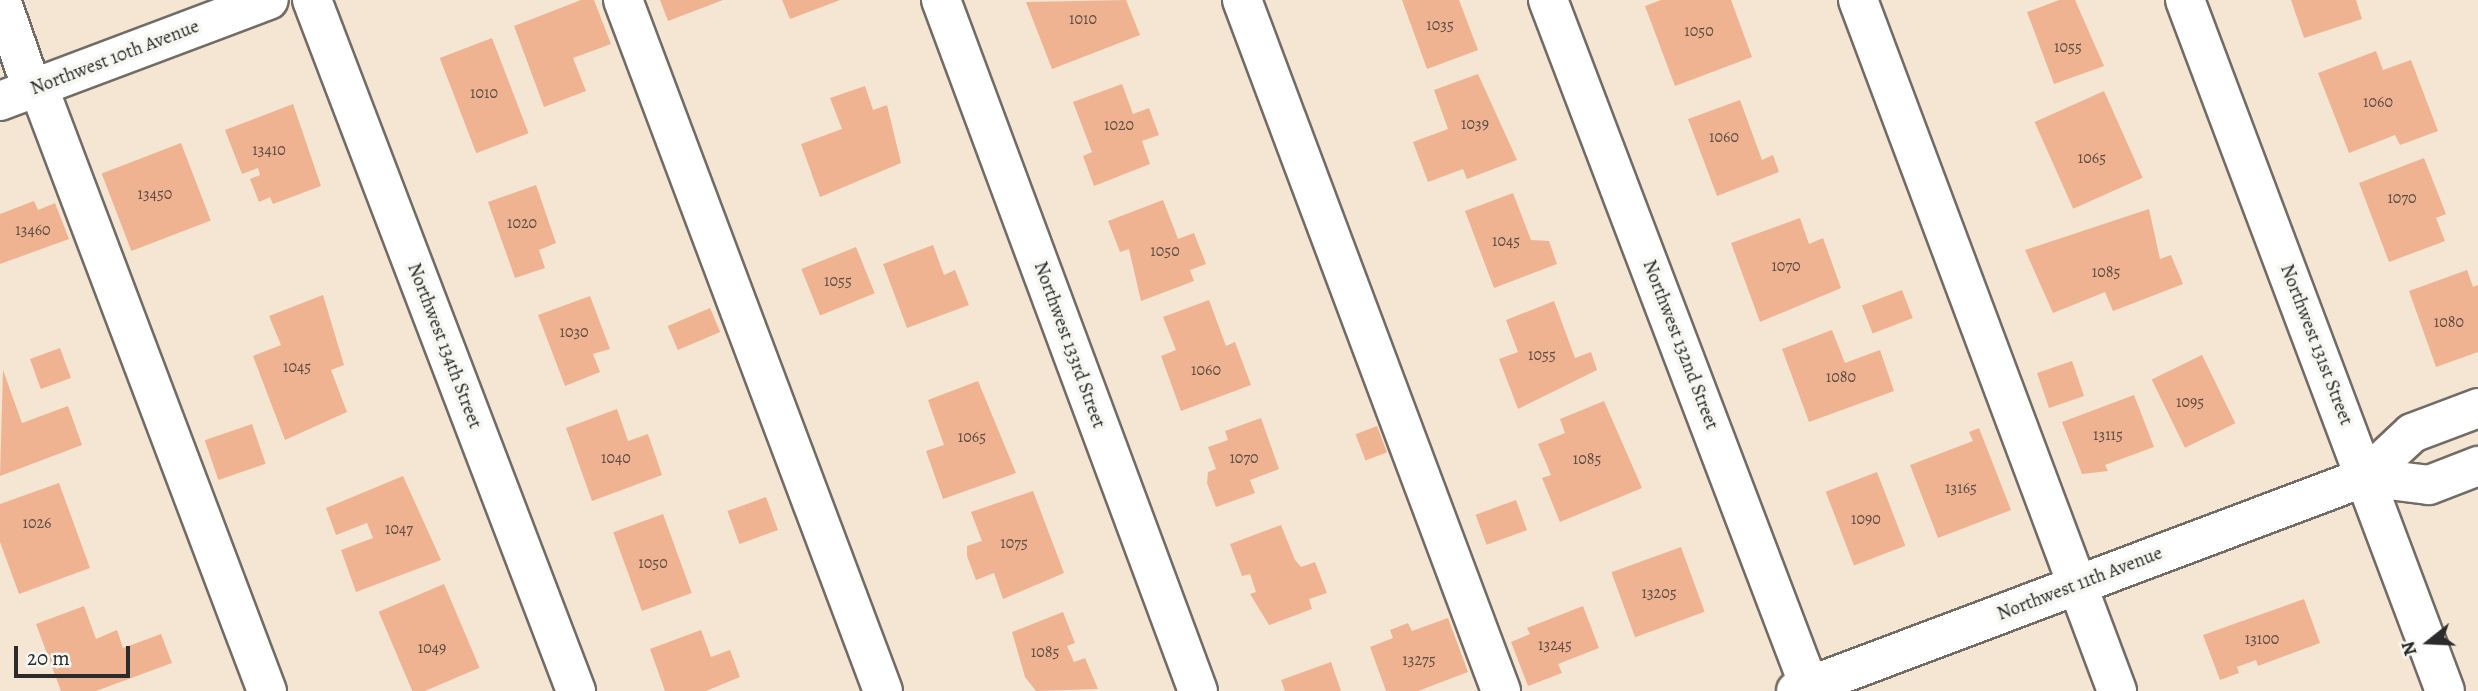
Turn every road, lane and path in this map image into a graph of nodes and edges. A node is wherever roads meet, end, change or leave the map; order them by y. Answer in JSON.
{"nodes":[{"id":1,"x":1,"y":0,"type":"edge"},
{"id":2,"x":269,"y":0,"type":"edge"},
{"id":3,"x":312,"y":0,"type":"edge"},
{"id":4,"x":623,"y":0,"type":"edge"},
{"id":5,"x":941,"y":0,"type":"edge"},
{"id":6,"x":1242,"y":0,"type":"edge"},
{"id":7,"x":1548,"y":0,"type":"edge"},
{"id":8,"x":1858,"y":0,"type":"edge"},
{"id":9,"x":2185,"y":0,"type":"edge"},
{"id":10,"x":24,"y":92,"type":"edge"},
{"id":11,"x":2478,"y":408,"type":"edge"},
{"id":12,"x":2478,"y":466,"type":"edge"},
{"id":13,"x":2365,"y":477,"type":"junction"},
{"id":14,"x":2078,"y":585,"type":"junction"},
{"id":15,"x":1805,"y":689,"type":"edge"},
{"id":16,"x":1197,"y":690,"type":"edge"},
{"id":17,"x":267,"y":691,"type":"edge"},
{"id":18,"x":576,"y":691,"type":"edge"},
{"id":19,"x":883,"y":691,"type":"edge"},
{"id":20,"x":1501,"y":691,"type":"edge"},
{"id":21,"x":2118,"y":691,"type":"edge"},
{"id":22,"x":2445,"y":691,"type":"edge"}],
"edges":[{"from":1,"to":10,"type":"street"},
{"from":2,"to":10,"type":"street","name":"Northwest 10th Avenue"},
{"from":3,"to":18,"type":"street","name":"Northwest 134th Street"},
{"from":4,"to":19,"type":"street"},
{"from":5,"to":16,"type":"street","name":"Northwest 133rd Street"},
{"from":6,"to":20,"type":"street"},
{"from":7,"to":15,"type":"street","name":"Northwest 132nd Street"},
{"from":8,"to":14,"type":"street"},
{"from":9,"to":13,"type":"street","name":"Northwest 131st Street"},
{"from":10,"to":17,"type":"street"},
{"from":11,"to":13,"type":"street","name":"Northwest 11th Avenue"},
{"from":12,"to":13,"type":"street","name":"Northwest 11th Avenue"},
{"from":13,"to":14,"type":"street","name":"Northwest 11th Avenue"},
{"from":13,"to":22,"type":"street","name":"Northwest 131st Street"},
{"from":14,"to":15,"type":"street","name":"Northwest 11th Avenue"},
{"from":14,"to":21,"type":"street"}]}
